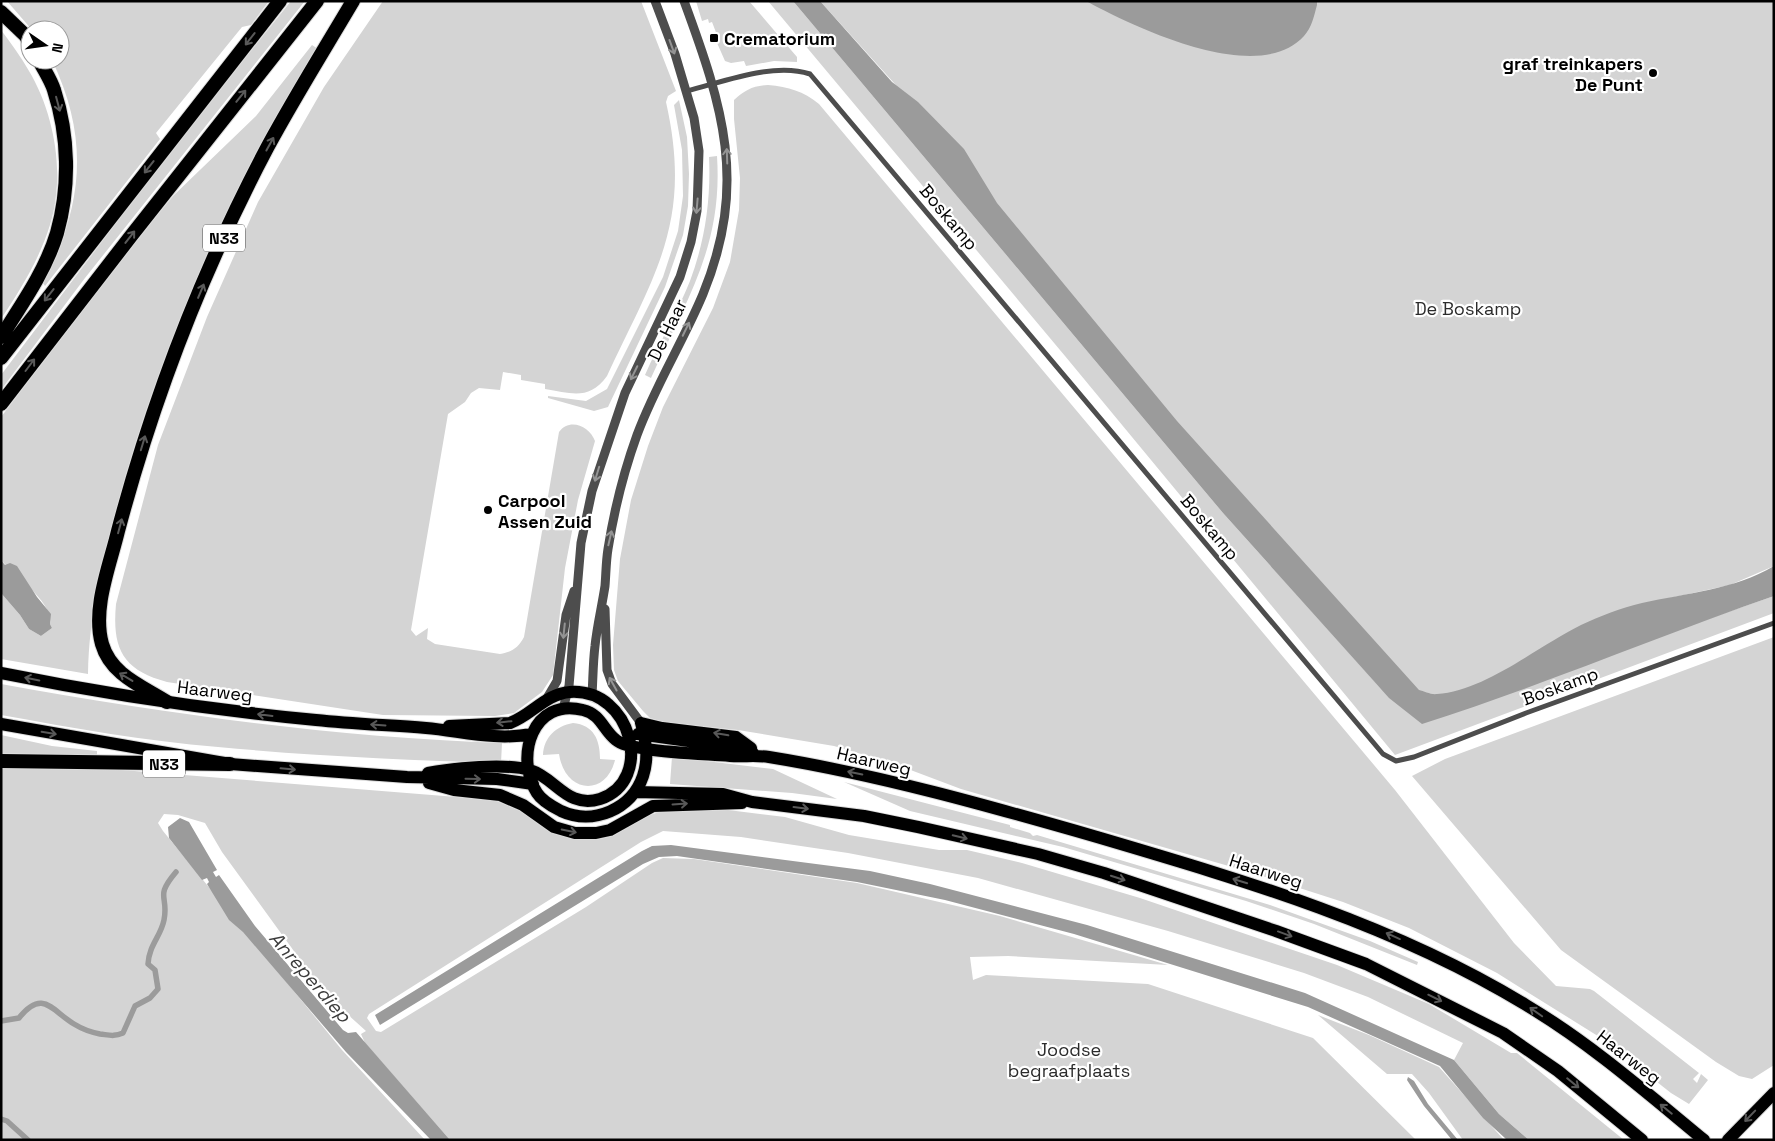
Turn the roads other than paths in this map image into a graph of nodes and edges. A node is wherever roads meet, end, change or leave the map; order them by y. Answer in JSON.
{"nodes":[{"id":1,"x":280,"y":1,"type":"edge"},
{"id":2,"x":317,"y":1,"type":"edge"},
{"id":3,"x":353,"y":1,"type":"edge"},
{"id":4,"x":655,"y":1,"type":"edge"},
{"id":5,"x":684,"y":1,"type":"edge"},
{"id":6,"x":1,"y":12,"type":"edge"},
{"id":7,"x":20,"y":30,"type":"edge"},
{"id":8,"x":44,"y":70,"type":"edge"},
{"id":9,"x":714,"y":84,"type":"junction"},
{"id":10,"x":686,"y":91,"type":"junction"},
{"id":11,"x":1,"y":337,"type":"edge"},
{"id":12,"x":1,"y":358,"type":"edge"},
{"id":13,"x":1,"y":404,"type":"edge"},
{"id":14,"x":576,"y":584,"type":"junction"},
{"id":15,"x":605,"y":586,"type":"junction"},
{"id":16,"x":1774,"y":623,"type":"edge"},
{"id":17,"x":1,"y":673,"type":"edge"},
{"id":18,"x":569,"y":692,"type":"junction"},
{"id":19,"x":592,"y":695,"type":"junction"},
{"id":20,"x":546,"y":699,"type":"junction"},
{"id":21,"x":167,"y":702,"type":"junction"},
{"id":22,"x":563,"y":709,"type":"junction"},
{"id":23,"x":641,"y":723,"type":"junction"},
{"id":24,"x":1,"y":724,"type":"edge"},
{"id":25,"x":427,"y":728,"type":"junction"},
{"id":26,"x":628,"y":732,"type":"junction"},
{"id":27,"x":532,"y":734,"type":"junction"},
{"id":28,"x":645,"y":736,"type":"junction"},
{"id":29,"x":632,"y":746,"type":"junction"},
{"id":30,"x":647,"y":749,"type":"junction"},
{"id":31,"x":763,"y":756,"type":"junction"},
{"id":32,"x":1,"y":761,"type":"edge"},
{"id":33,"x":230,"y":764,"type":"junction"},
{"id":34,"x":529,"y":770,"type":"junction"},
{"id":35,"x":407,"y":777,"type":"junction"},
{"id":36,"x":533,"y":784,"type":"junction"},
{"id":37,"x":635,"y":792,"type":"junction"},
{"id":38,"x":752,"y":802,"type":"junction"},
{"id":39,"x":1774,"y":1094,"type":"edge"},
{"id":40,"x":1642,"y":1140,"type":"edge"},
{"id":41,"x":1704,"y":1140,"type":"edge"},
{"id":42,"x":1728,"y":1140,"type":"edge"}],
"edges":[{"from":1,"to":12,"type":"highway","one_way":true},
{"from":13,"to":2,"type":"highway","one_way":true},
{"from":21,"to":3,"type":"highway","number":"N33","one_way":true},
{"from":4,"to":10,"type":"street","name":"De Haar","one_way":true},
{"from":5,"to":9,"type":"street","name":"De Haar"},
{"from":6,"to":7,"type":"highway"},
{"from":8,"to":11,"type":"highway","one_way":true},
{"from":9,"to":10,"type":"street"},
{"from":15,"to":9,"type":"street","name":"De Haar","one_way":true},
{"from":9,"to":16,"type":"street","name":"Boskamp"},
{"from":10,"to":14,"type":"street","name":"De Haar","one_way":true},
{"from":14,"to":18,"type":"street","name":"De Haar"},
{"from":14,"to":20,"type":"street","name":"De Haar","one_way":true},
{"from":15,"to":19,"type":"street","name":"De Haar"},
{"from":23,"to":15,"type":"street","name":"De Haar","one_way":true},
{"from":21,"to":17,"type":"main road","name":"Haarweg","one_way":true},
{"from":18,"to":19,"type":"main road"},
{"from":18,"to":20,"type":"main road","name":"Haarweg"},
{"from":18,"to":22,"type":"street","name":"De Haar"},
{"from":19,"to":26,"type":"main road"},
{"from":20,"to":25,"type":"main road","name":"Haarweg","one_way":true},
{"from":25,"to":21,"type":"main road","name":"Haarweg","one_way":true},
{"from":22,"to":27,"type":"main road"},
{"from":22,"to":29,"type":"main road"},
{"from":23,"to":28,"type":"main road"},
{"from":31,"to":23,"type":"main road","name":"Haarweg","one_way":true},
{"from":24,"to":33,"type":"main road","one_way":true},
{"from":25,"to":27,"type":"main road","name":"Haarweg"},
{"from":26,"to":28,"type":"main road","name":"Haarweg"},
{"from":26,"to":29,"type":"main road"},
{"from":27,"to":34,"type":"main road"},
{"from":28,"to":30,"type":"main road"},
{"from":28,"to":31,"type":"main road","name":"Haarweg"},
{"from":29,"to":30,"type":"main road","name":"Haarweg"},
{"from":29,"to":34,"type":"main road"},
{"from":30,"to":31,"type":"main road","name":"Haarweg"},
{"from":30,"to":37,"type":"main road"},
{"from":41,"to":31,"type":"main road","name":"Haarweg","one_way":true},
{"from":32,"to":33,"type":"highway","number":"N33"},
{"from":33,"to":35,"type":"main road","one_way":true},
{"from":34,"to":35,"type":"main road"},
{"from":34,"to":36,"type":"main road"},
{"from":35,"to":36,"type":"main road","one_way":true},
{"from":35,"to":38,"type":"main road","one_way":true},
{"from":36,"to":37,"type":"main road"},
{"from":37,"to":38,"type":"main road"},
{"from":38,"to":40,"type":"main road","one_way":true},
{"from":39,"to":42,"type":"main road","one_way":true}]}
